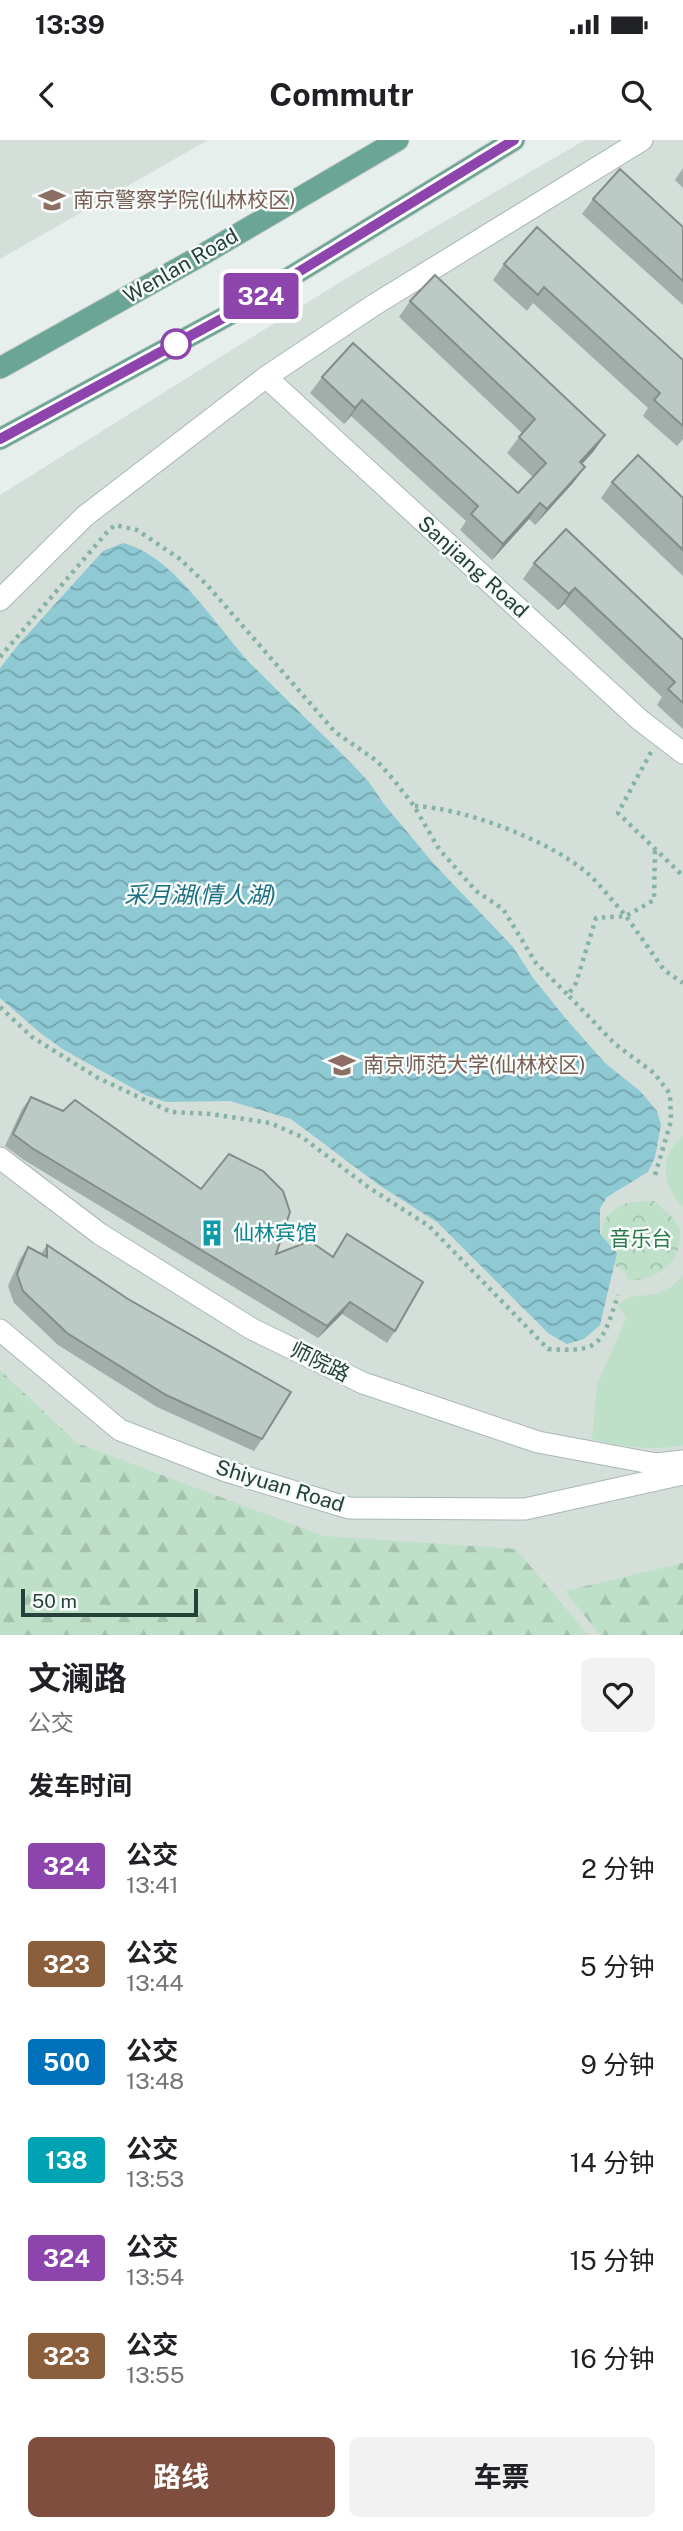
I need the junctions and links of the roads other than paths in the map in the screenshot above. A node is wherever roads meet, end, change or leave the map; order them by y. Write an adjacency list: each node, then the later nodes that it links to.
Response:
1 (398, 140): 4 (main road, Wenlan Road)
2 (514, 140): 6 (main road)
3 (642, 140): 5 (street)
4 (0, 368)
5 (266, 377): 7 (street); 8 (street, Sanjiang Road)
6 (0, 439)
7 (0, 600)
8 (683, 753)
9 (0, 1158): 11 (street, 师院路)
10 (0, 1330): 12 (street, Shiyuan Road)
11 (683, 1461)
12 (683, 1474)

